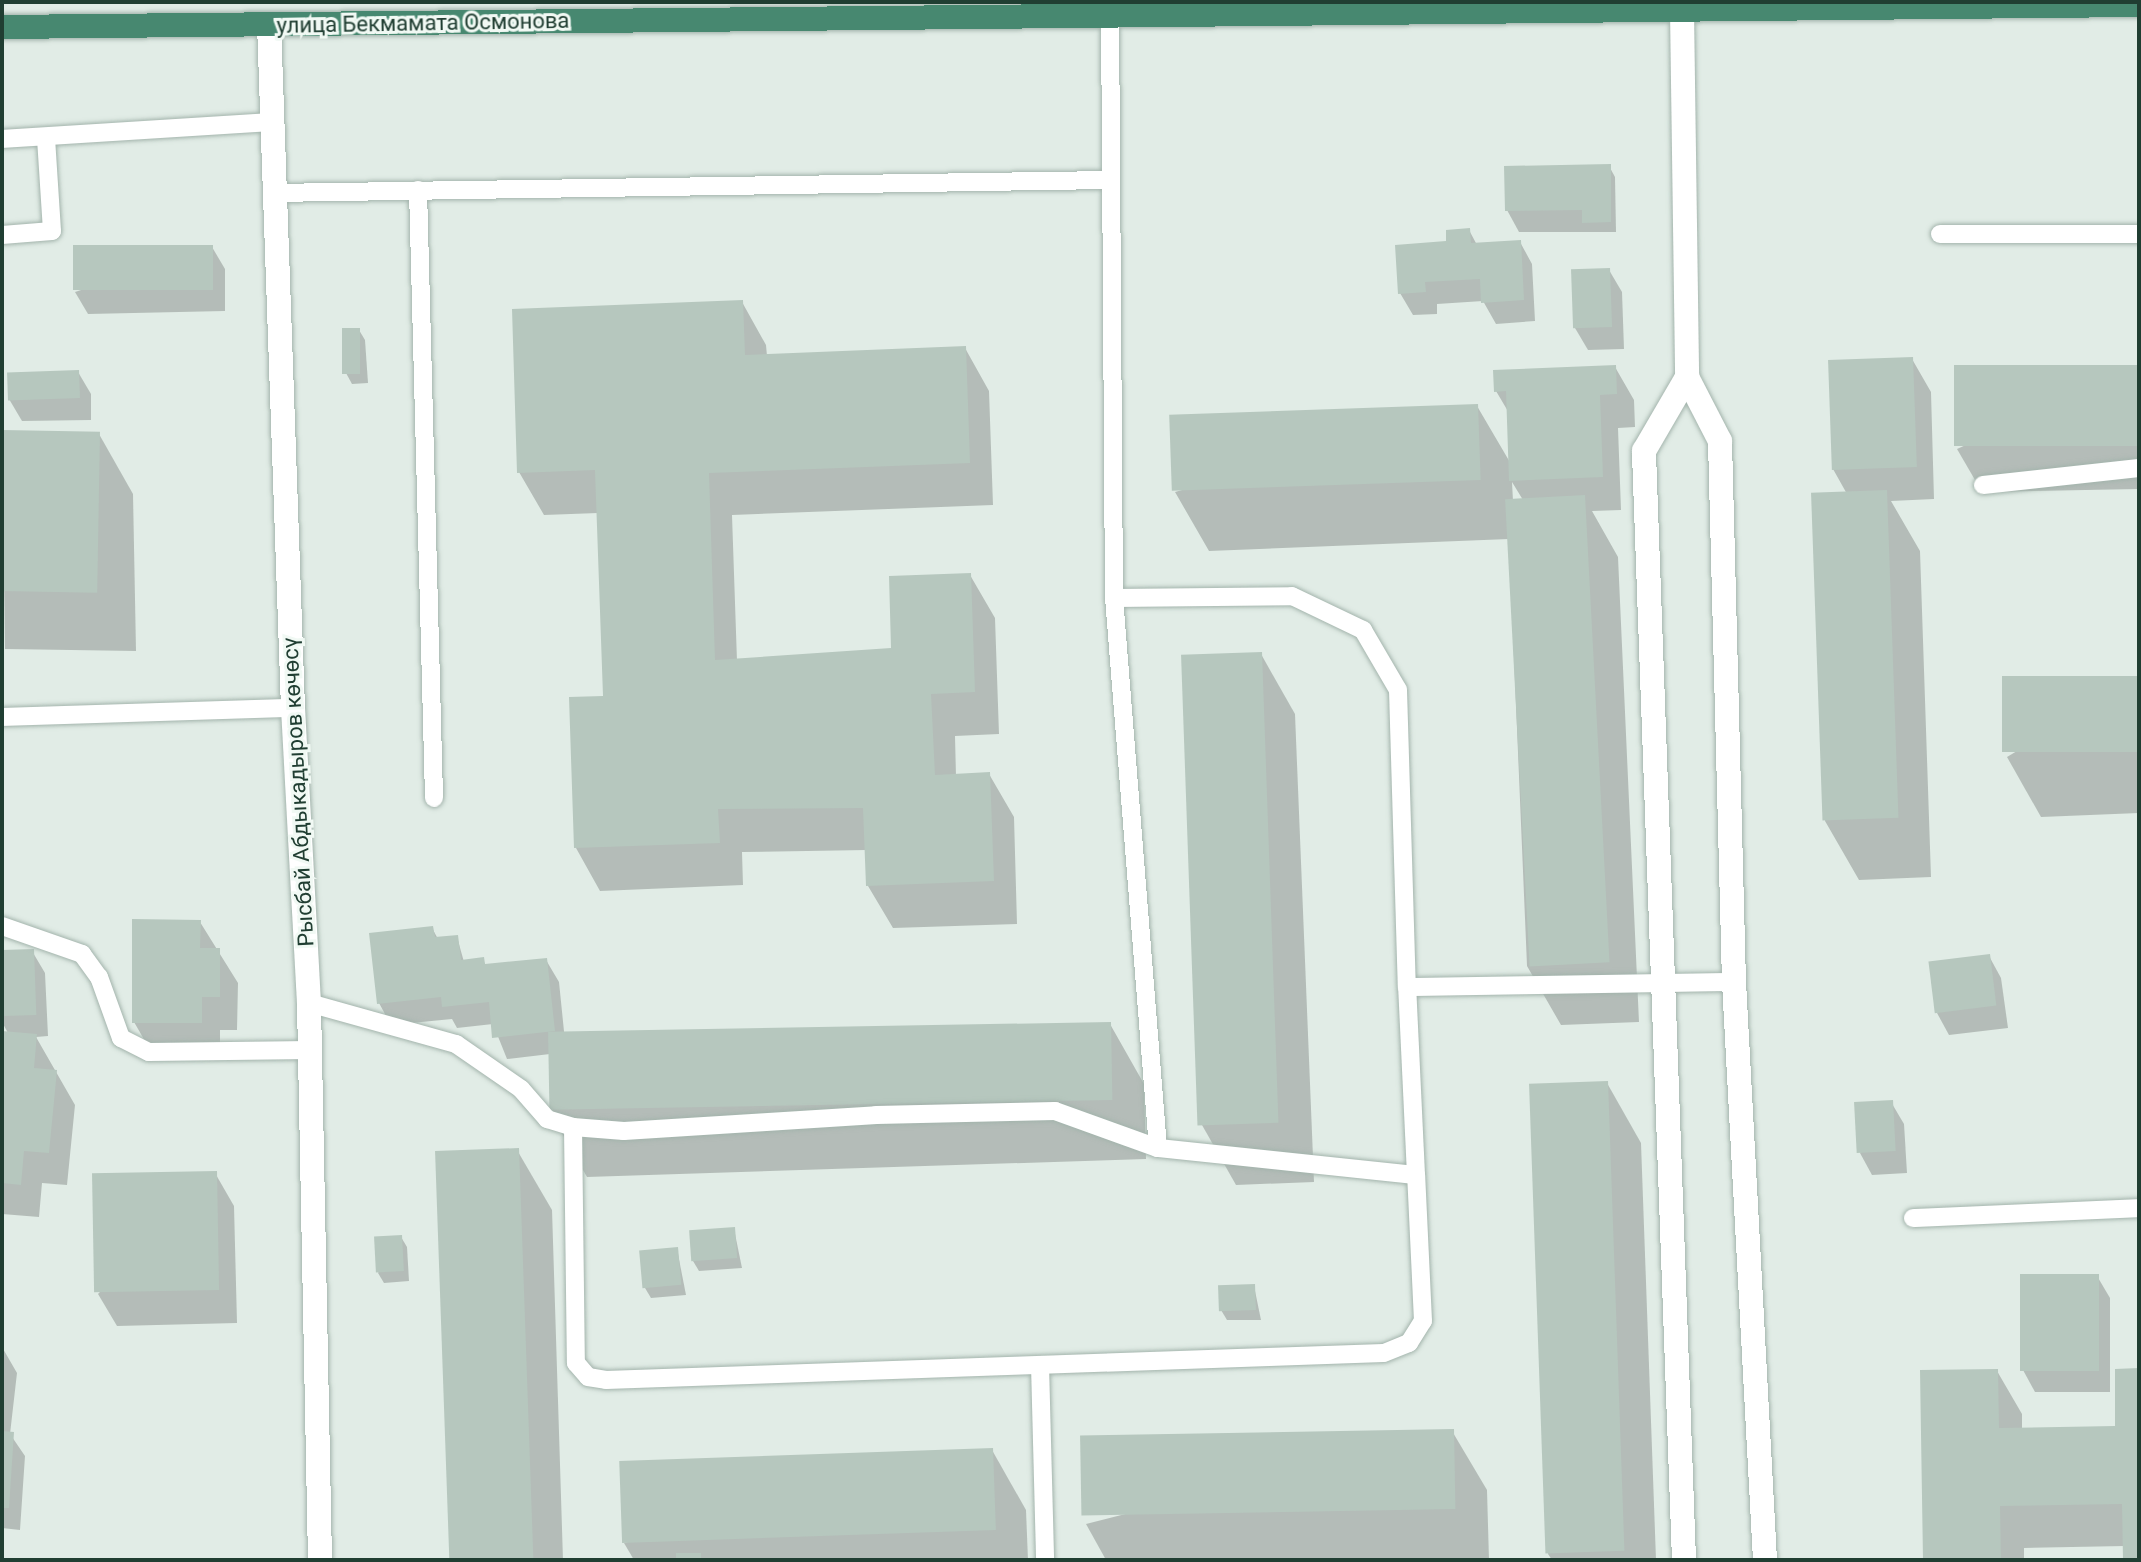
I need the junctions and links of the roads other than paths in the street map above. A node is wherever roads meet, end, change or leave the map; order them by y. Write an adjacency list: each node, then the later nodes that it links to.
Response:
1 (2139, 5): 3 (highway, улица Бекмамата Осмонова)
2 (1492, 7): 3 (highway, улица Бекмамата Осмонова); 5 (highway, улица Бекмамата Осмонова)
3 (1682, 10): 17 (street)
4 (605, 12): 5 (highway, улица Бекмамата Осмонова); 6 (highway, улица Бекмамата Осмонова)
5 (1110, 16): 11 (lane)
6 (269, 24): 7 (highway, улица Бекмамата Осмонова); 8 (street, Рысбай Абдыкадыров көчөсү)
7 (2, 27)
8 (270, 122): 9 (lane); 13 (street, Рысбай Абдыкадыров көчөсү)
9 (46, 137): 10 (lane); 16 (lane)
10 (2, 138)
11 (1111, 180): 12 (lane); 20 (lane)
12 (418, 190): 13 (lane); 23 (lane)
13 (272, 193): 21 (street, Рысбай Абдыкадыров көчөсү)
14 (1940, 234): 15 (lane)
15 (2139, 234)
16 (2, 235)
17 (1687, 377): 25 (street); 26 (street)
18 (2139, 468): 19 (lane)
19 (1983, 485)
20 (1114, 598): 27 (lane); 31 (lane)
21 (293, 708): 22 (lane); 28 (street, Рысбай Абдыкадыров көчөсү)
22 (2, 717)
23 (434, 798)
24 (2, 926): 29 (lane)
25 (1734, 982): 26 (lane); 39 (street)
26 (1662, 983): 27 (lane); 38 (street)
27 (1407, 987): 32 (lane)
28 (309, 1003): 29 (street, Рысбай Абдыкадыров көчөсү); 30 (lane)
29 (310, 1050): 36 (street, Рысбай Абдыкадыров көчөсү)
30 (573, 1127): 31 (lane); 35 (lane)
31 (1158, 1148): 32 (lane)
32 (1416, 1175): 35 (lane)
33 (2139, 1208): 34 (lane)
34 (1913, 1218)
35 (1040, 1365): 37 (lane)
36 (320, 1560)
37 (1045, 1560)
38 (1684, 1560)
39 (1759, 1560)

